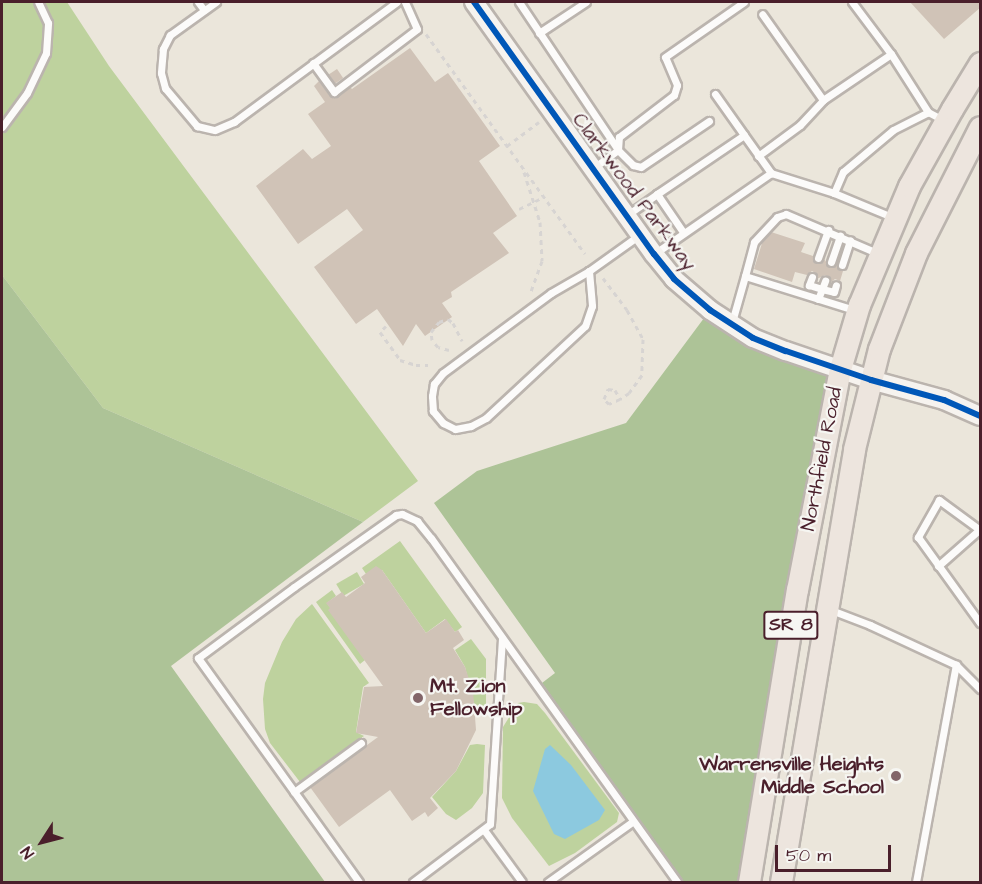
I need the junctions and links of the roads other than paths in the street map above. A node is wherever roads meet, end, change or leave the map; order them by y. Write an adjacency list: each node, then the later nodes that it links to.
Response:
1 (38, 2): 21 (lane)
2 (198, 2): 11 (lane)
3 (216, 2): 11 (lane)
4 (397, 2): 15 (lane)
5 (405, 2): 15 (lane)
6 (474, 2): 26 (street, Clarkwood Parkway)
7 (519, 2): 13 (lane)
8 (586, 2): 13 (lane)
9 (744, 2): 24 (lane)
10 (852, 2): 14 (lane)
11 (204, 10): 15 (lane)
12 (762, 14): 18 (lane)
13 (539, 33): 24 (lane)
14 (891, 54): 18 (lane); 19 (lane)
15 (313, 63)
16 (981, 63): 19 (main road, Northfield Road / SR 8)
17 (715, 94): 23 (lane)
18 (823, 100): 25 (lane)
19 (936, 116): 28 (lane); 31 (main road, Northfield Road / SR 8)
20 (709, 121): 24 (lane)
21 (2, 127)
22 (981, 127): 52 (main road, Northfield Road / SR 8)
23 (744, 135): 25 (lane); 29 (lane)
24 (618, 150): 26 (lane)
25 (758, 156): 27 (lane)
26 (594, 168): 30 (street, Clarkwood Parkway)
27 (771, 173): 28 (lane); 33 (lane)
28 (834, 193): 31 (lane)
29 (657, 194): 30 (lane); 33 (lane)
30 (627, 215): 34 (street, Clarkwood Parkway)
31 (895, 219): 38 (main road, Northfield Road / SR 8)
32 (828, 230): 35 (lane); 39 (lane); 43 (lane)
33 (683, 232): 37 (lane)
34 (640, 234): 37 (street, Clarkwood Parkway); 42 (lane)
35 (840, 236): 36 (lane); 40 (lane)
36 (850, 240): 38 (lane); 41 (lane)
37 (654, 254): 50 (street, Clarkwood Parkway)
38 (879, 254): 49 (main road, Northfield Road / SR 8)
39 (818, 258)
40 (831, 262)
41 (842, 265)
42 (589, 271): 42 (lane)
43 (745, 276): 48 (lane); 50 (lane)
44 (812, 277): 47 (lane)
45 (825, 281): 47 (lane)
46 (836, 285): 47 (lane)
47 (822, 289): 48 (lane)
48 (818, 299): 49 (lane)
49 (857, 311): 51 (main road, Northfield Road / SR 8)
50 (731, 325): 51 (street, Clarkwood Parkway)
51 (840, 369): 52 (street, Clarkwood Parkway); 70 (main road, Northfield Road / SR 8)
52 (871, 380): 53 (street, Clarkwood Parkway); 56 (main road, Northfield Road / SR 8)
53 (981, 416)
54 (980, 530): 55 (lane); 55 (lane)
55 (938, 566): 57 (lane)
56 (827, 608): 59 (lane); 71 (main road, Northfield Road / SR 8)
57 (981, 623)
58 (502, 638): 62 (lane); 63 (lane); 64 (lane)
59 (956, 665): 60 (lane); 72 (lane)
60 (981, 689)
61 (361, 743): 62 (lane)
62 (294, 792): 65 (lane)
63 (632, 822): 68 (lane); 69 (lane)
64 (484, 830): 66 (lane); 67 (lane)
65 (359, 882)
66 (413, 882)
67 (522, 882)
68 (548, 882)
69 (677, 882)
70 (749, 882)
71 (781, 882)
72 (916, 882)

